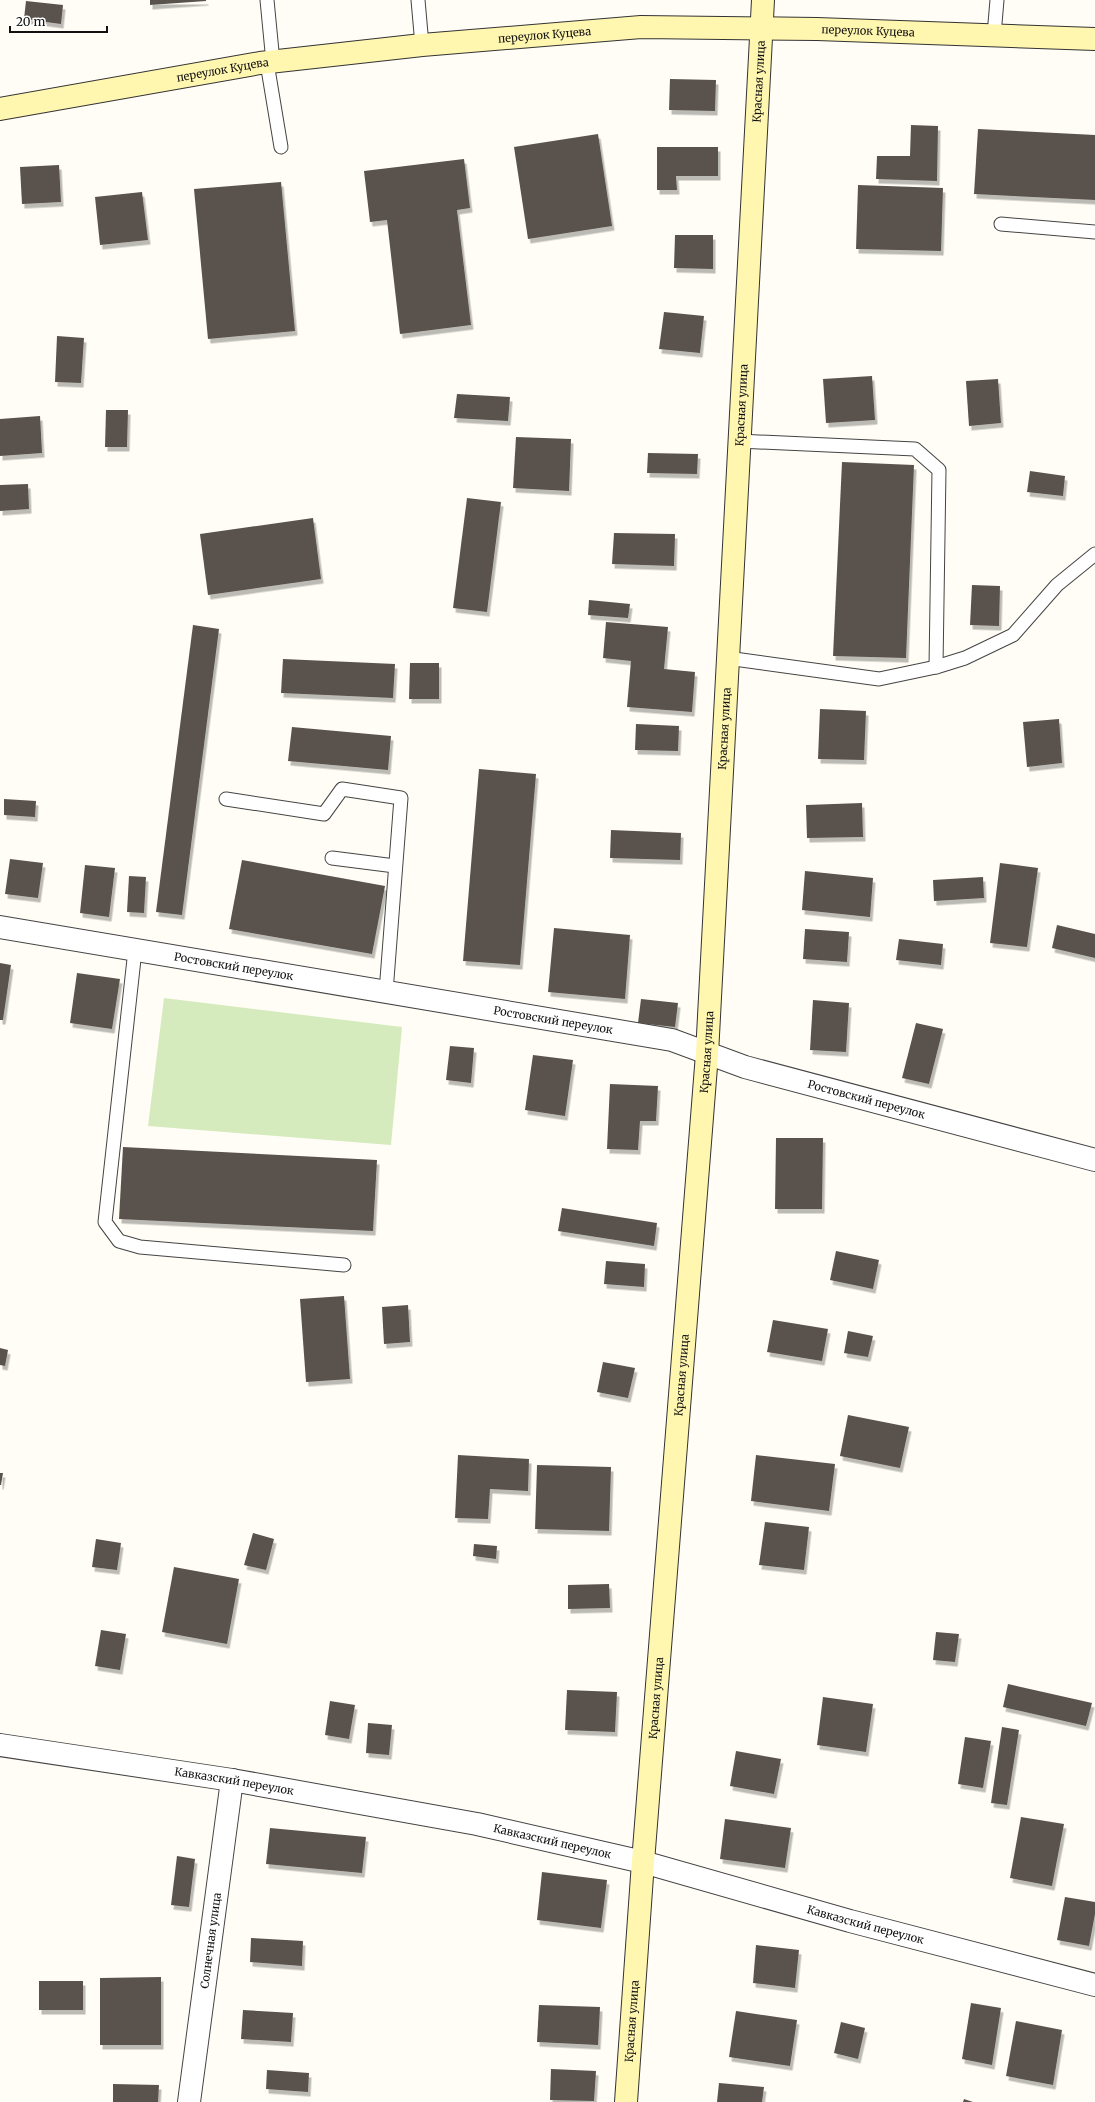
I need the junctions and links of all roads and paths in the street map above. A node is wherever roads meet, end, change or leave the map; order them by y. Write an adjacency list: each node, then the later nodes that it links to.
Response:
1 (267, 0): 9 (lane)
2 (418, 0): 8 (lane)
3 (764, 0): 5 (street, Красная улица)
4 (997, 0): 6 (lane)
5 (761, 28): 6 (street, переулок Куцева); 8 (street, переулок Куцева); 14 (street, Красная улица)
6 (994, 35): 7 (street, переулок Куцева)
7 (1095, 39)
8 (422, 45): 9 (street, переулок Куцева)
9 (270, 62): 10 (street, переулок Куцева); 11 (lane)
10 (0, 109)
11 (281, 147)
12 (1001, 224): 13 (lane)
13 (1095, 232)
14 (739, 442): 16 (street, Красная улица); 17 (lane)
15 (1095, 554): 17 (lane)
16 (727, 658): 17 (lane); 24 (street, Красная улица)
17 (936, 667)
18 (226, 799): 20 (lane)
19 (332, 858): 20 (lane)
20 (395, 866): 23 (lane)
21 (0, 927): 22 (street, Ростовский переулок)
22 (135, 950): 23 (street, Ростовский переулок); 26 (lane)
23 (386, 992): 24 (street, Ростовский переулок)
24 (707, 1054): 25 (street, Ростовский переулок); 29 (street, Красная улица)
25 (1095, 1160)
26 (344, 1265)
27 (0, 1745): 28 (street, Кавказский переулок)
28 (232, 1780): 29 (street, Кавказский переулок); 31 (street, Солнечная улица)
29 (643, 1862): 30 (street, Кавказский переулок); 32 (street, Красная улица)
30 (1095, 1985)
31 (189, 2102)
32 (626, 2102)

